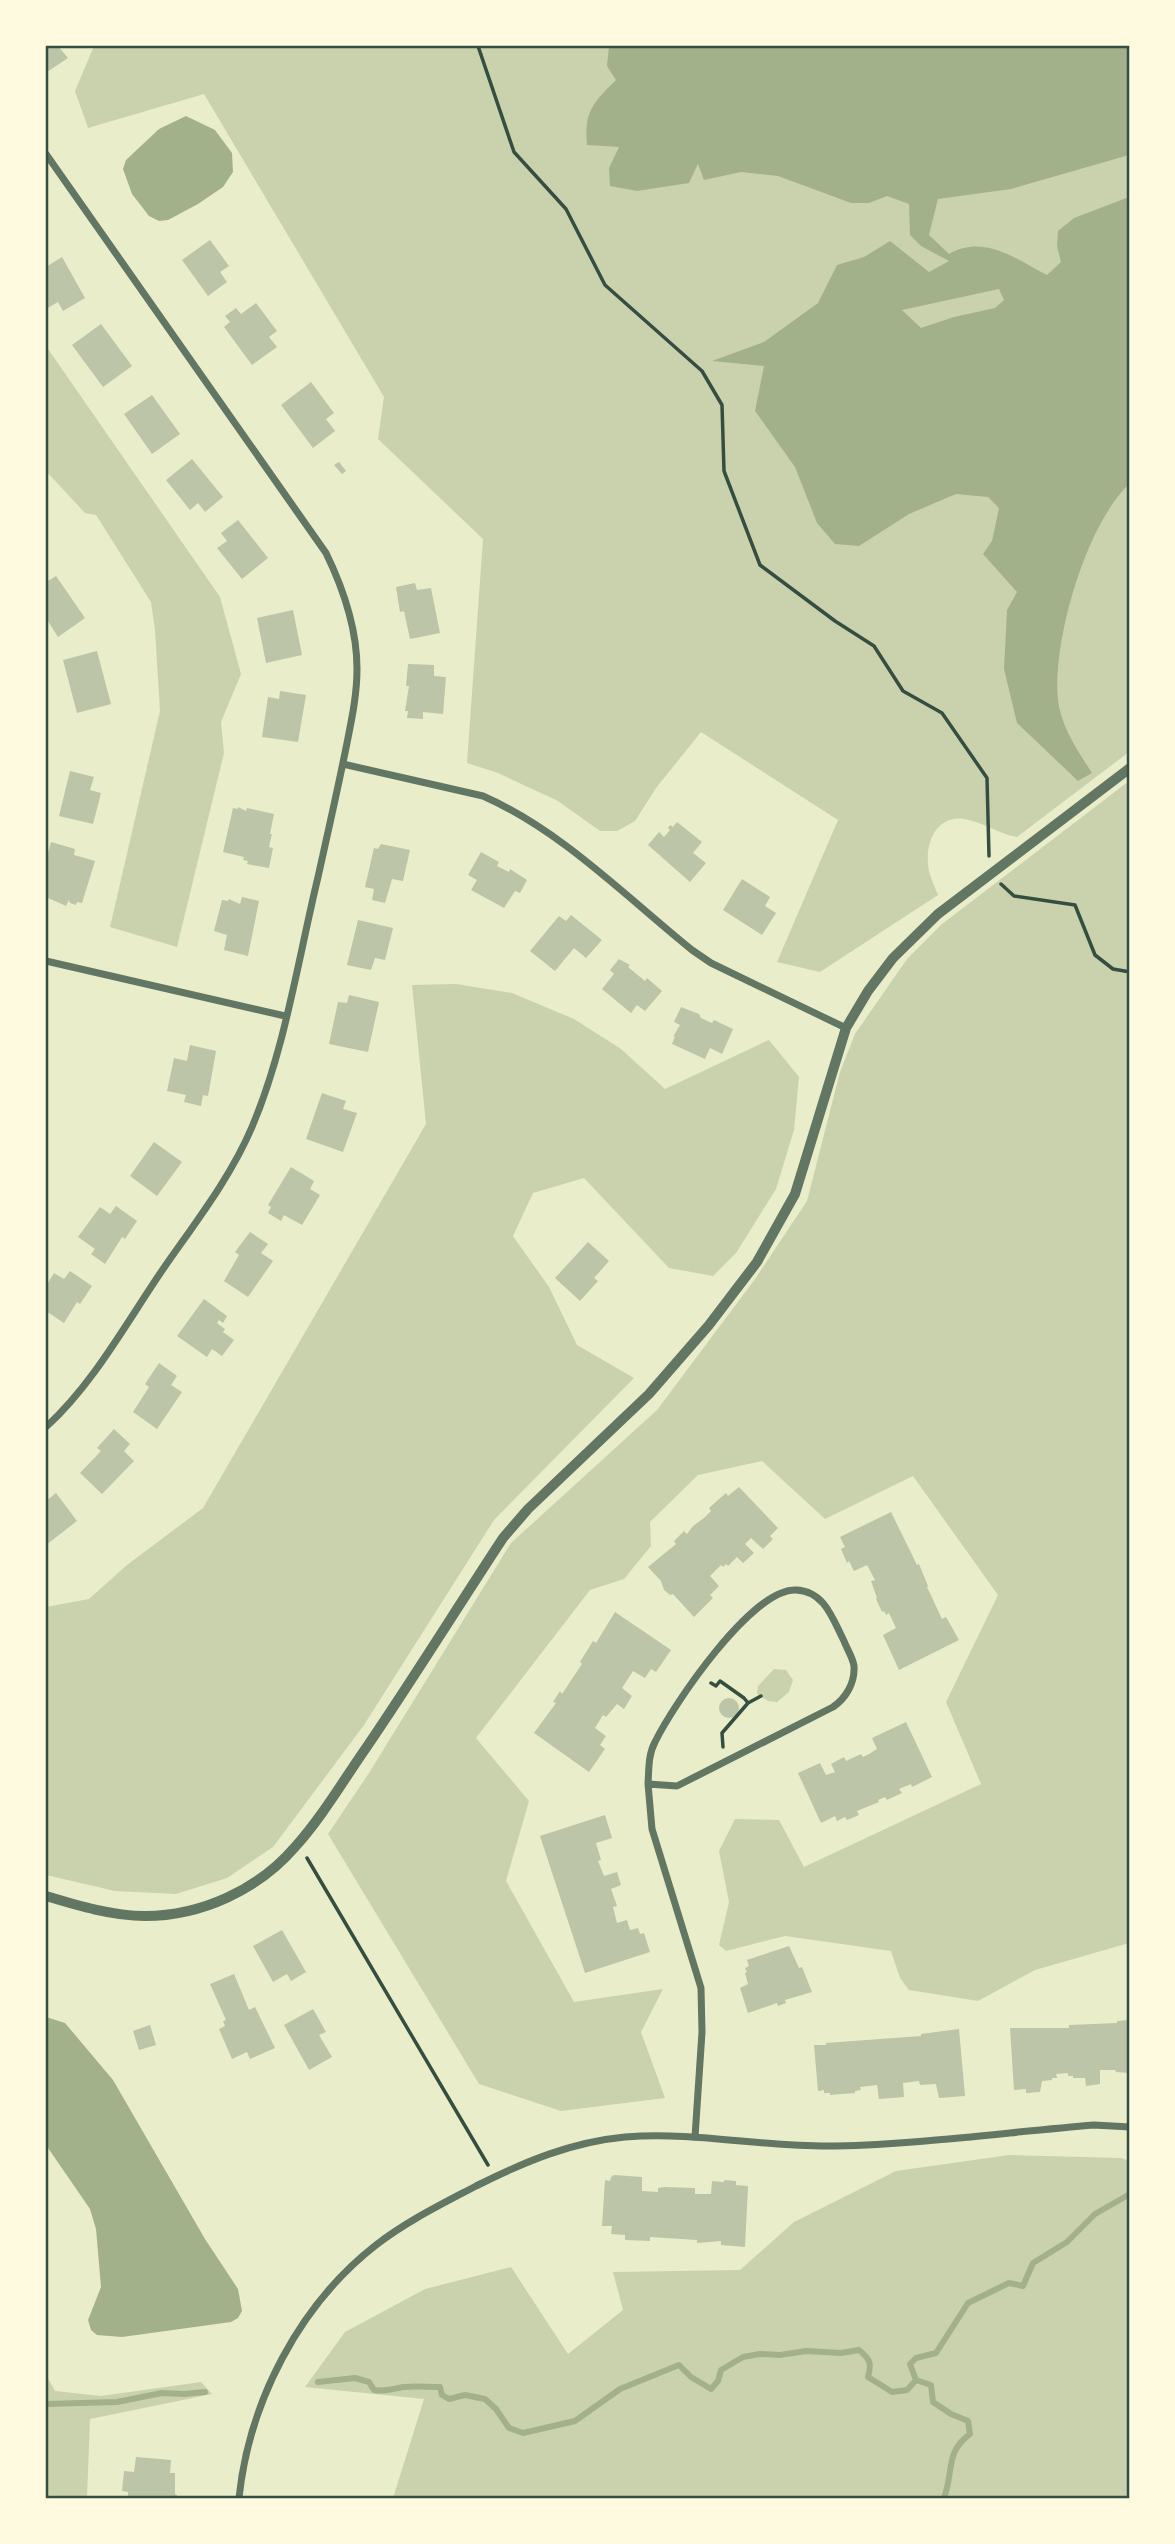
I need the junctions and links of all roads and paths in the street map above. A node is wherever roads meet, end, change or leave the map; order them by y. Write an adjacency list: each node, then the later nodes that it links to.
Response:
1 (478, 46): 5 (path)
2 (46, 154): 3 (street)
3 (343, 764): 8 (street); 9 (street)
4 (1129, 768): 5 (street)
5 (990, 874): 7 (path); 9 (street)
6 (46, 961): 8 (street)
7 (1129, 972)
8 (285, 1016): 10 (street)
9 (846, 1028): 16 (street)
10 (46, 1427)
11 (709, 1682): 13 (path)
12 (761, 1696): 13 (path)
13 (748, 1703): 14 (path)
14 (723, 1748)
15 (648, 1784): 15 (street); 19 (street)
16 (296, 1847): 17 (street); 20 (path)
17 (46, 1896)
18 (1129, 2127): 19 (street)
19 (695, 2137): 20 (street)
20 (495, 2177): 21 (street)
21 (239, 2498)

